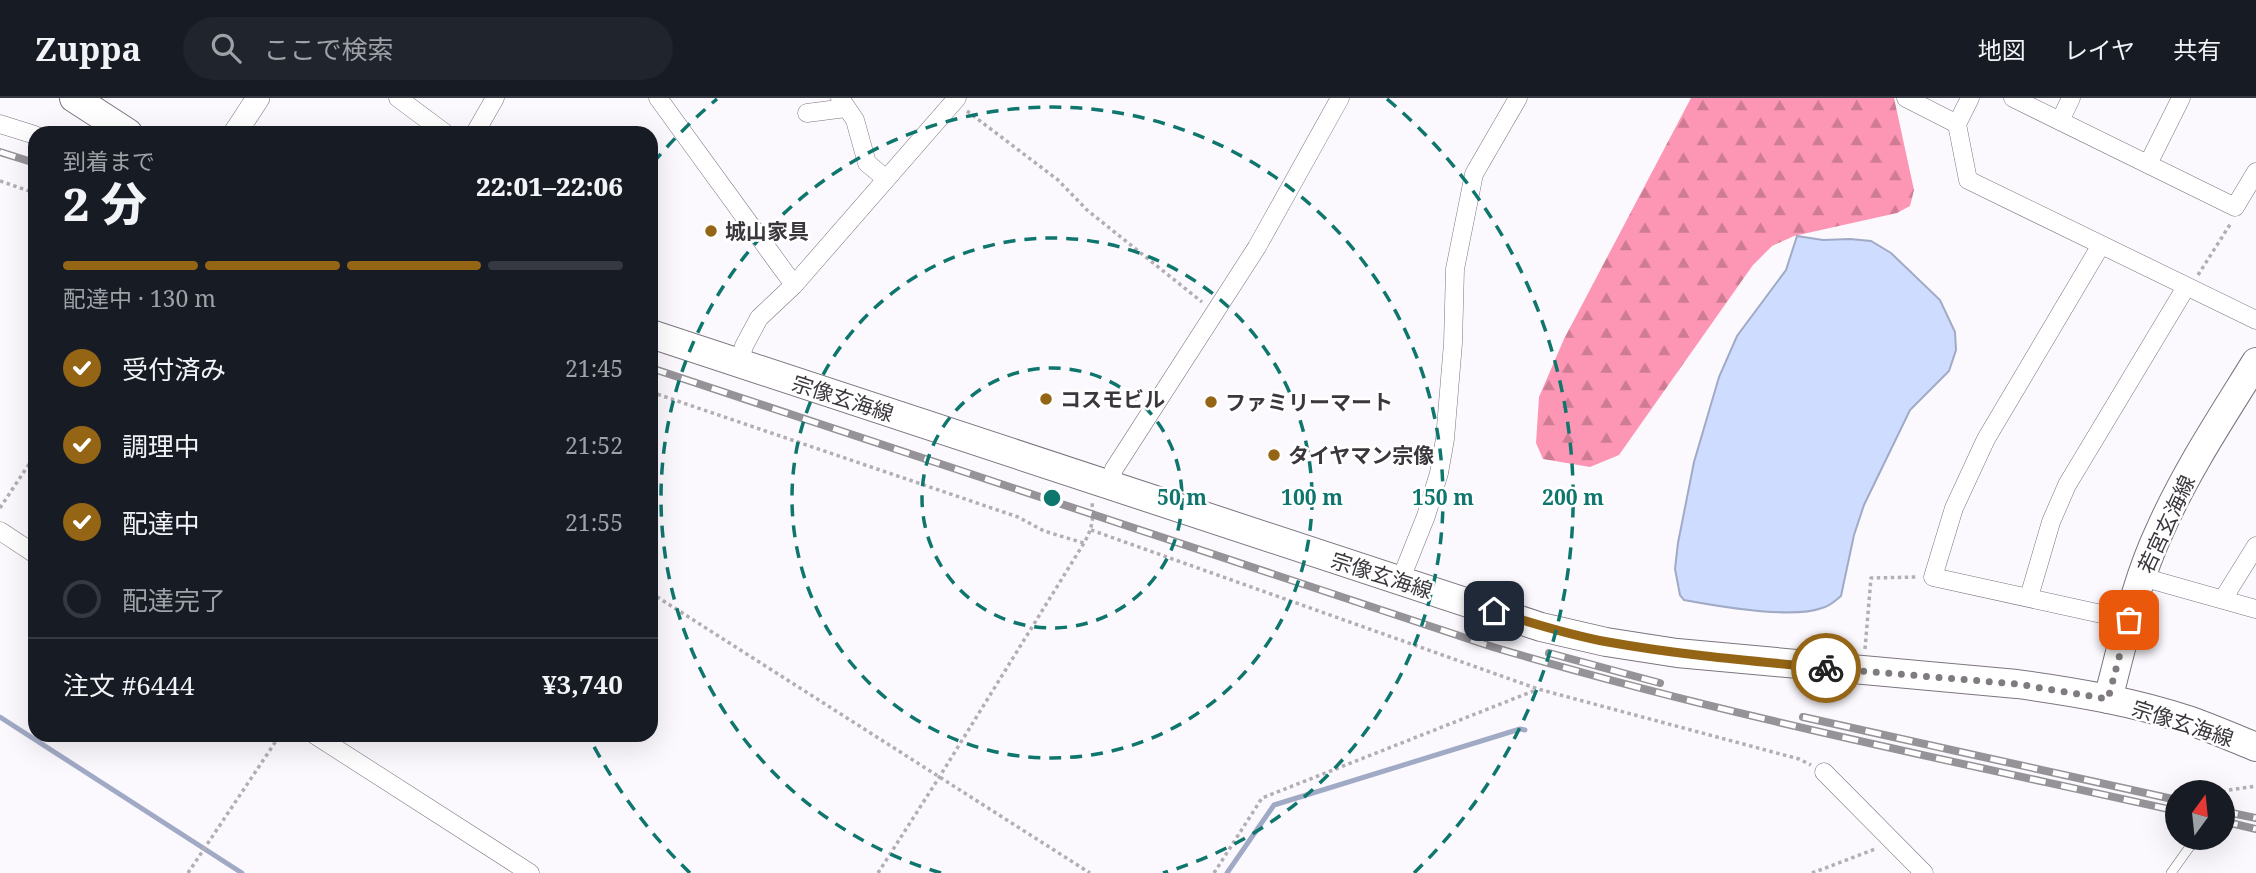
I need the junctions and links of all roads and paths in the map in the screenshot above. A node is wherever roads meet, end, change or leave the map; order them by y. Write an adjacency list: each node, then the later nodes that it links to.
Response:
1 (74, 98): 19 (main road)
2 (258, 98): 20 (street)
3 (398, 98): 21 (street)
4 (495, 98): 22 (street)
5 (658, 98): 31 (street)
6 (1340, 98): 33 (street)
7 (1517, 98): 49 (street)
8 (1906, 98): 18 (street)
9 (1970, 98): 18 (street)
10 (2013, 98): 16 (street)
11 (2071, 98): 16 (street)
12 (2181, 98): 24 (street)
13 (956, 100): 26 (street); 33 (path)
14 (843, 103): 15 (street); 26 (street)
15 (807, 113)
16 (2060, 121): 24 (street)
17 (0, 124): 23 (street)
18 (1957, 124): 30 (street)
19 (117, 126)
20 (240, 126)
21 (436, 126)
22 (479, 126)
23 (28, 133)
24 (2148, 164): 29 (street)
25 (2256, 172): 29 (street)
26 (886, 179): 31 (street)
27 (0, 181): 28 (path)
28 (28, 191)
29 (2235, 207): 32 (path)
30 (2101, 245): 32 (street); 47 (street)
31 (794, 285): 37 (street)
32 (2186, 287): 34 (street); 51 (street)
33 (1215, 312): 40 (street)
34 (2256, 320)
35 (658, 336): 37 (main road, 宗像玄海線)
36 (2256, 362): 48 (main road, 若宮玄海線)
37 (739, 363): 40 (main road, 宗像玄海線)
38 (658, 394): 44 (path)
39 (28, 466): 41 (path)
40 (1101, 483): 42 (path); 49 (main road, 宗像玄海線)
41 (0, 508)
42 (1091, 530): 44 (path); 56 (path)
43 (0, 531): 46 (street)
44 (1084, 543): 62 (path)
45 (2256, 546): 52 (street)
46 (28, 549)
47 (1933, 577): 51 (street); 55 (path)
48 (2142, 577): 52 (street); 54 (main road, 若宮玄海線)
49 (1399, 581): 55 (main road, 宗像玄海線)
50 (658, 597): 62 (path)
51 (2029, 597): 54 (street)
52 (2223, 599): 53 (street)
53 (2256, 609)
54 (2129, 620): 57 (main road, 若宮玄海線)
55 (1863, 671): 57 (main road, 宗像玄海線)
56 (1538, 689): 61 (path); 71 (path)
57 (2108, 699): 60 (main road, 宗像玄海線)
58 (275, 742): 67 (path)
59 (326, 742): 68 (street)
60 (2256, 747)
61 (1824, 772): 65 (street)
62 (940, 776): 69 (path); 70 (path)
63 (2256, 786): 64 (path)
64 (2235, 789)
65 (1894, 842): 72 (path); 73 (street)
66 (2187, 850): 74 (lane)
67 (188, 873)
68 (530, 873)
69 (878, 873)
70 (1090, 873)
71 (1214, 873)
72 (1812, 873)
73 (1924, 873)
74 (2171, 873)

